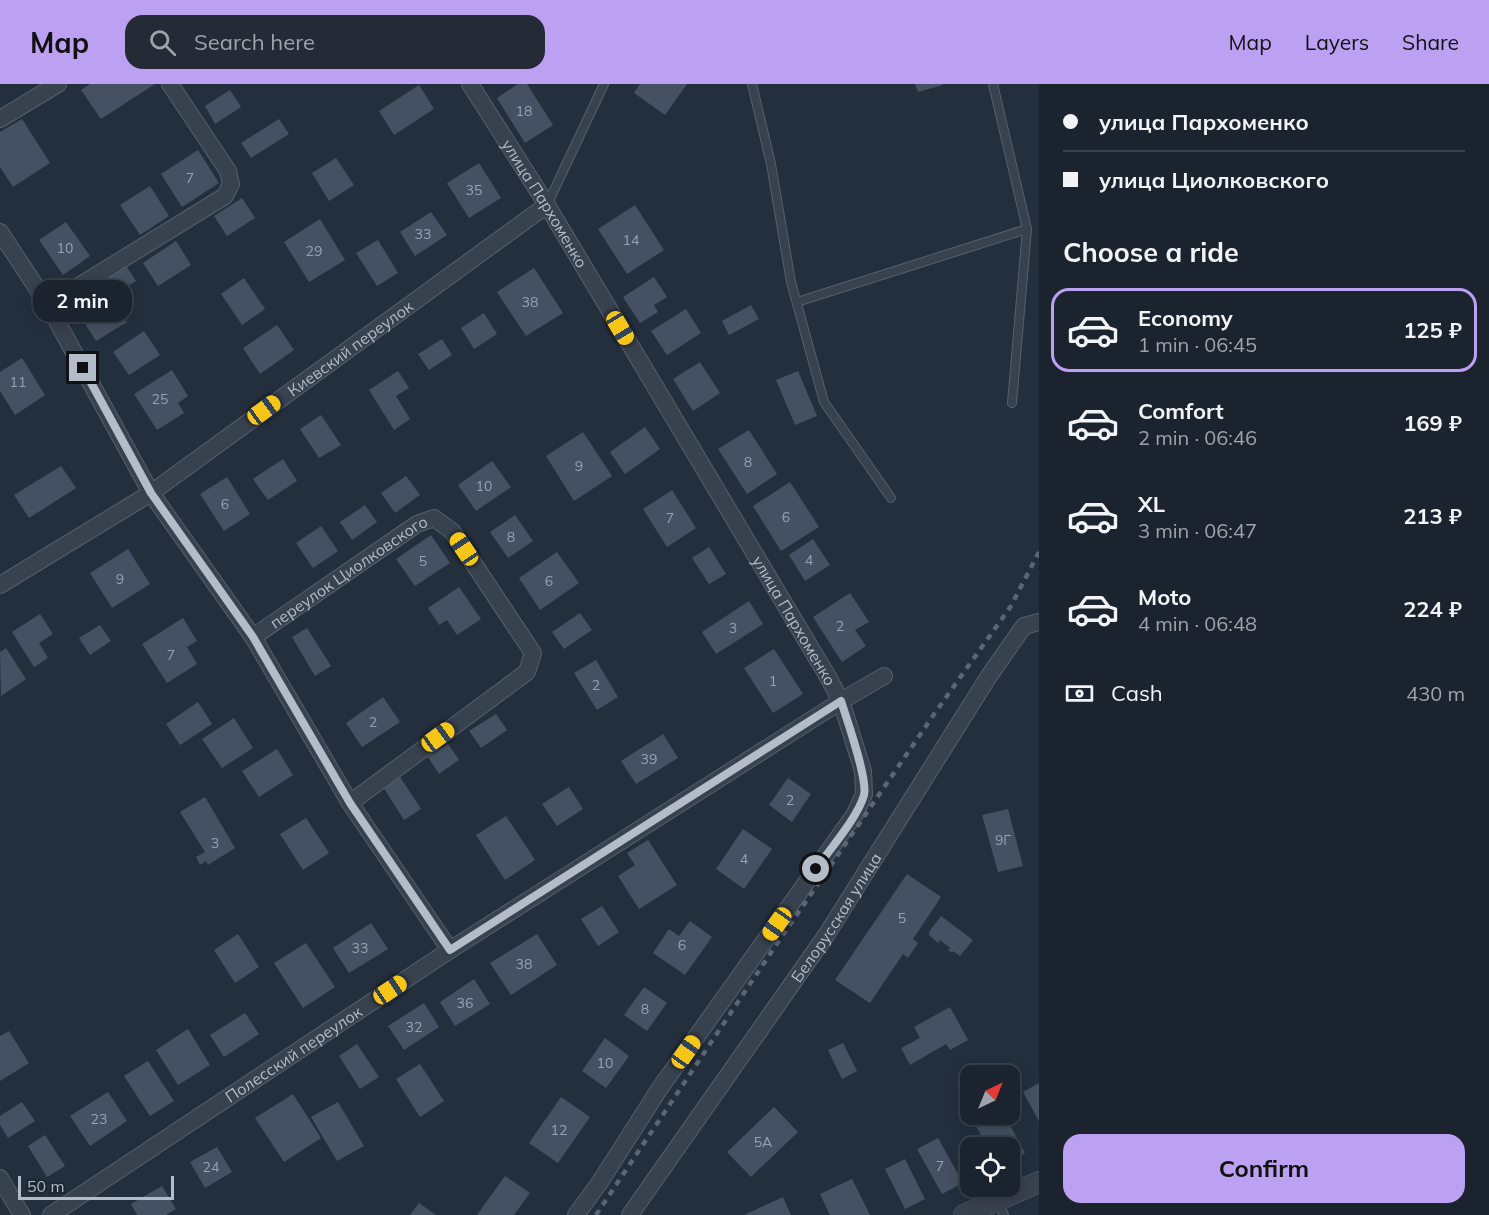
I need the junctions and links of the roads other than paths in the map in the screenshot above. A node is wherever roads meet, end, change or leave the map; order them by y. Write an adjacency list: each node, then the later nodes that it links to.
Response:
1 (58, 84): 7 (street)
2 (170, 84): 12 (street)
3 (470, 84): 8 (street, улица Пархоменко)
4 (604, 84): 8 (lane)
5 (752, 84): 11 (lane)
6 (993, 84): 9 (lane)
7 (0, 119)
8 (547, 205): 14 (street, Киевский переулок); 20 (street, улица Пархоменко)
9 (1027, 229): 11 (lane); 13 (lane)
10 (0, 232): 12 (street)
11 (797, 302): 15 (lane)
12 (48, 305): 14 (street)
13 (1012, 403)
14 (151, 493): 16 (street, Киевский переулок); 18 (street)
15 (891, 498)
16 (0, 585)
17 (1039, 622): 29 (street, Белорусская улица)
18 (253, 637): 21 (street); 21 (street, переулок Циолковского)
19 (884, 676): 20 (street)
20 (841, 701): 22 (street, Полесский переулок); 28 (street, улица Пархоменко)
21 (350, 803): 22 (street)
22 (450, 950): 27 (street, Полесский переулок)
23 (0, 1178): 26 (street)
24 (1039, 1182): 25 (street)
25 (1001, 1208): 30 (street)
26 (22, 1215)
27 (51, 1215)
28 (576, 1215)
29 (630, 1215)
30 (964, 1215)

